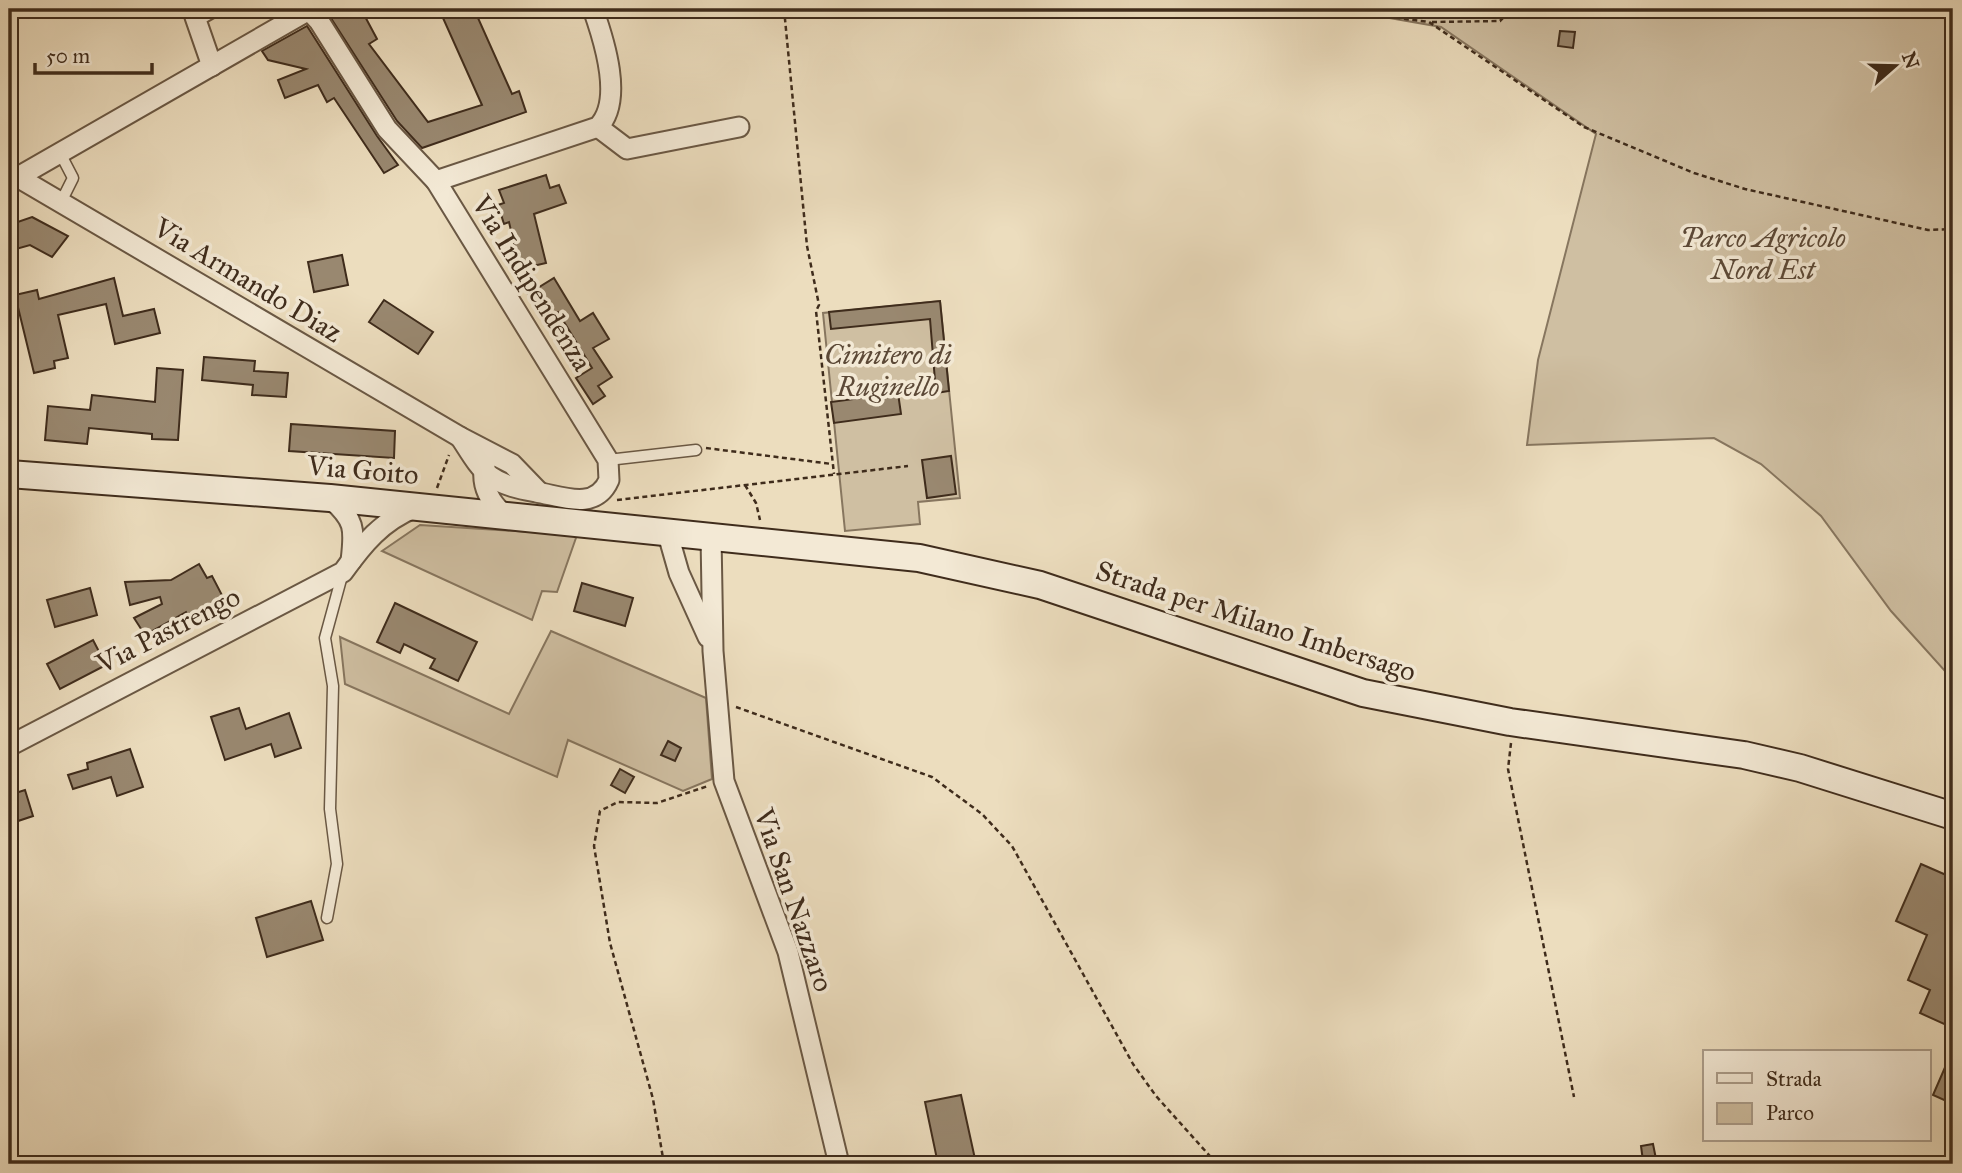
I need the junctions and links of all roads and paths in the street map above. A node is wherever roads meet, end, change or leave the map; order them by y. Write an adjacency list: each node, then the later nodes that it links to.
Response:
1 (209, 9): 8 (street)
2 (309, 9): 8 (street); 13 (street, Via Indipendenza)
3 (593, 9): 9 (street)
4 (783, 9): 18 (path)
5 (1328, 9): 7 (path)
6 (1513, 9): 7 (path)
7 (1429, 22): 15 (path)
8 (212, 65): 11 (street)
9 (598, 127): 10 (street); 13 (street)
10 (739, 127)
11 (60, 153): 12 (street); 14 (lane)
12 (13, 174): 14 (street, Via Armando Diaz)
13 (436, 181): 17 (street, Via Indipendenza)
14 (61, 202): 20 (street, Via Armando Diaz)
15 (1953, 229)
16 (696, 450): 17 (lane); 18 (path)
17 (608, 460): 25 (street)
18 (833, 464): 22 (path)
19 (908, 466): 22 (path)
20 (487, 469): 24 (street); 28 (street); 29 (street, Via Armando Diaz)
21 (9, 474): 26 (street, Via Goito)
22 (834, 474): 23 (path)
23 (745, 485): 25 (path); 32 (path)
24 (539, 492): 25 (street); 29 (street)
25 (602, 492)
26 (330, 498): 27 (street, Via Goito); 33 (street)
27 (418, 507): 28 (street, Via Goito); 33 (street, Via Pastrengo)
28 (453, 510): 29 (street, Via Goito)
29 (519, 518): 30 (street, Via Goito)
30 (667, 531): 31 (street, Via Goito); 34 (street, Via San Nazzaro)
31 (711, 536): 32 (street, Strada per Milano Imbersago); 35 (street, Via San Nazzaro)
32 (761, 540): 38 (street, Strada per Milano Imbersago)
33 (347, 567): 39 (street, Via Pastrengo); 42 (lane)
34 (679, 573): 35 (street); 36 (street, Via San Nazzaro)
35 (712, 574): 36 (street, Via San Nazzaro)
36 (713, 651): 37 (street, Via San Nazzaro)
37 (717, 699): 40 (street, Via San Nazzaro); 46 (path)
38 (1510, 722): 41 (street, Strada per Milano Imbersago); 43 (path)
39 (9, 746)
40 (724, 780): 44 (path); 45 (street, Via San Nazzaro)
41 (1953, 816)
42 (327, 918)
43 (1574, 1097)
44 (664, 1164)
45 (839, 1164)
46 (1217, 1164)

